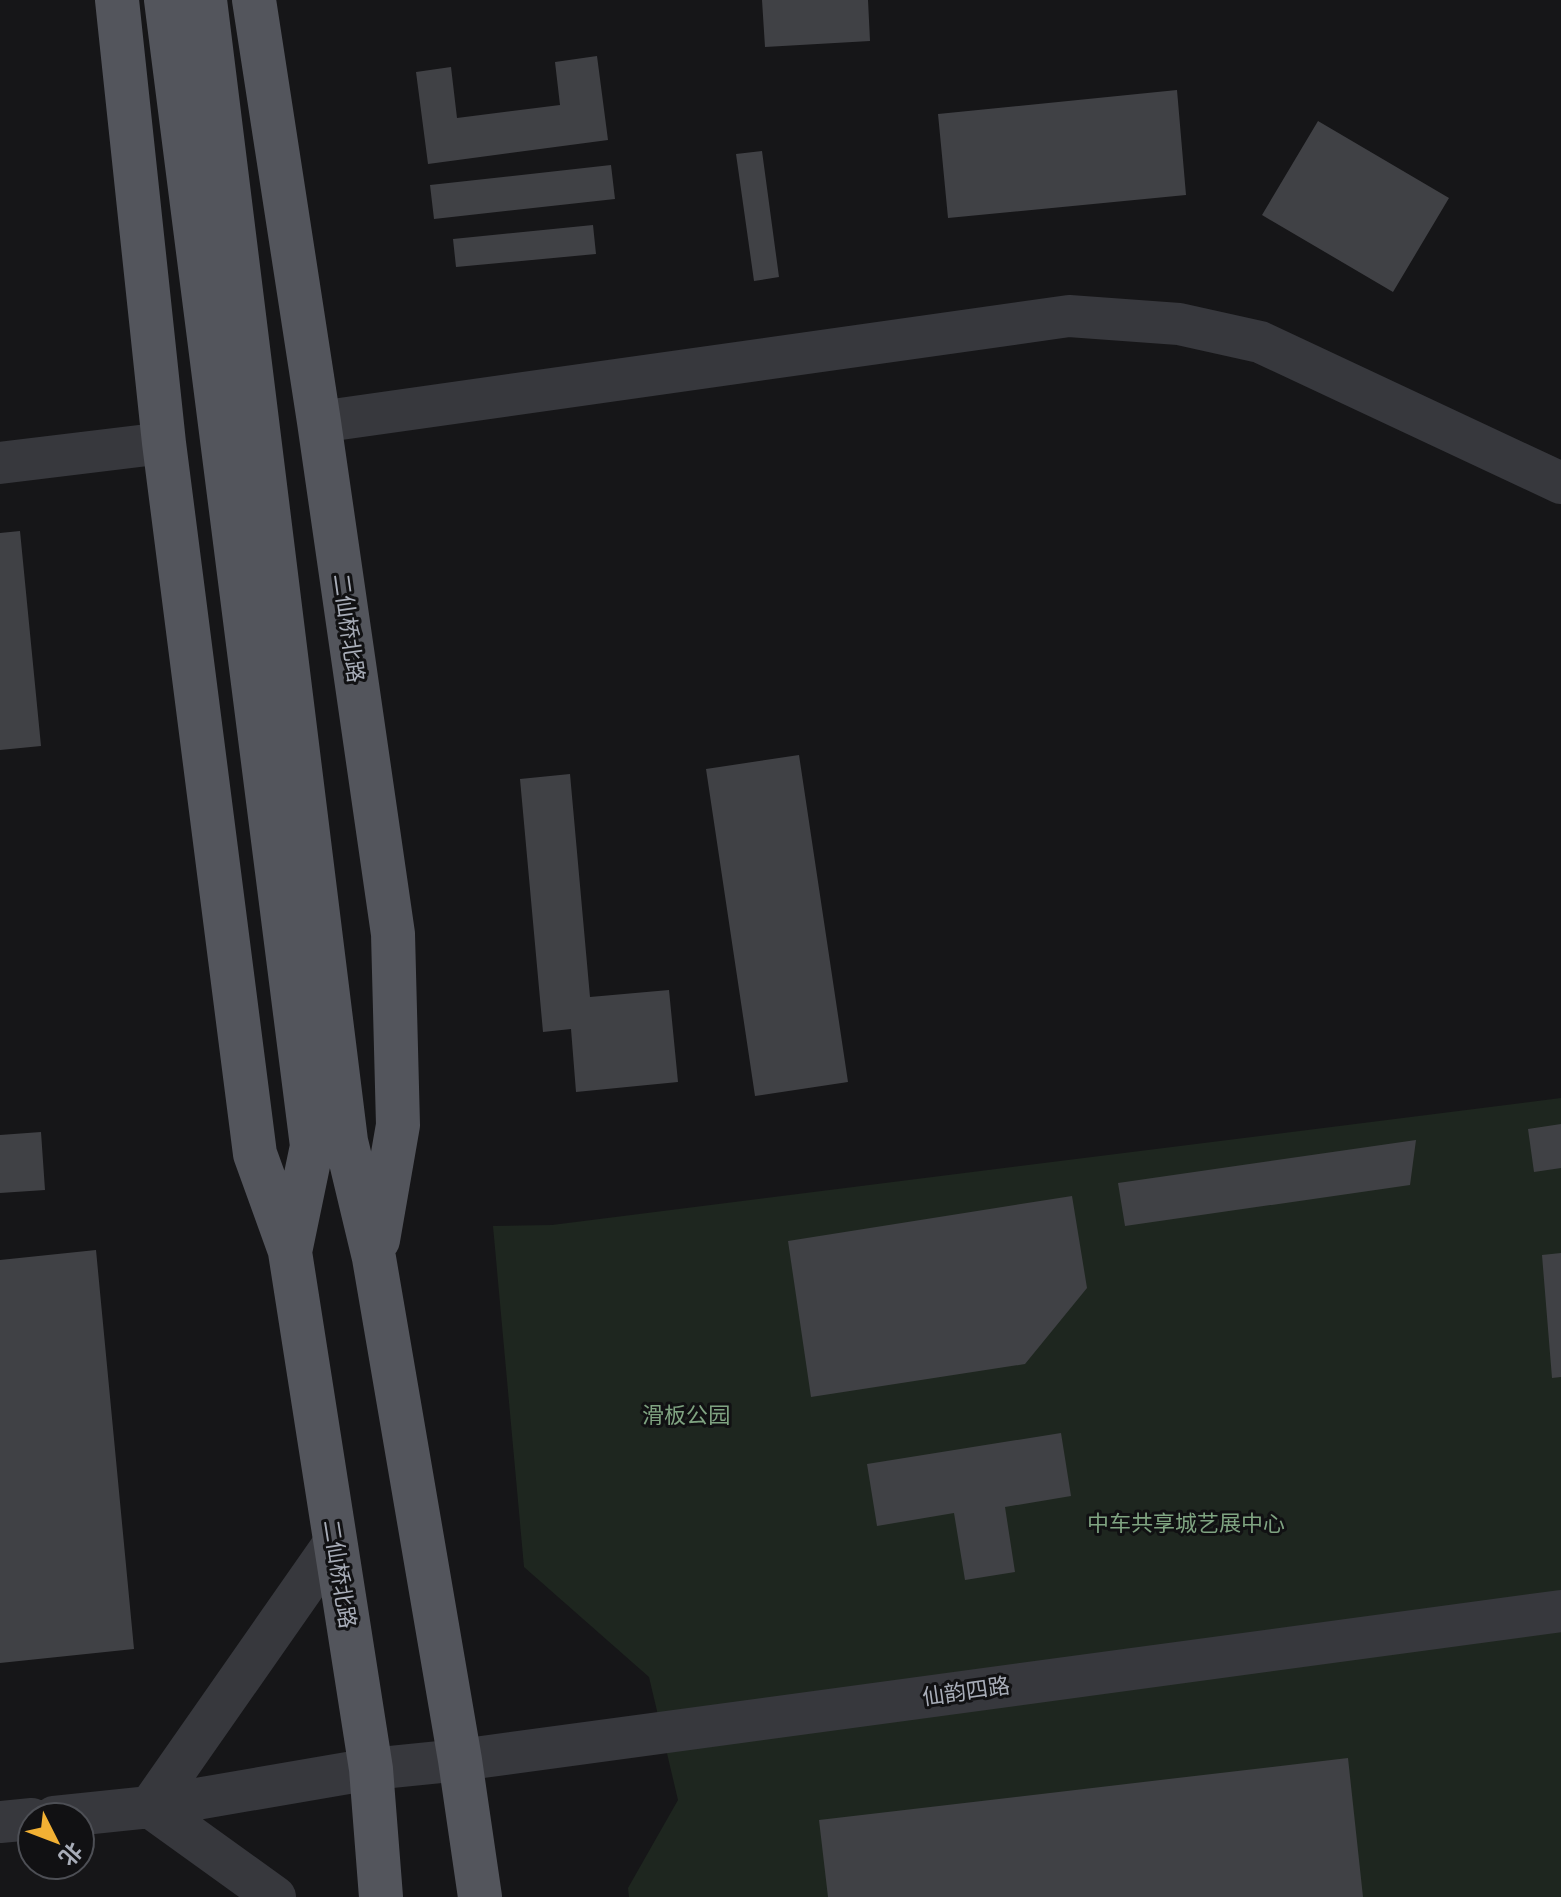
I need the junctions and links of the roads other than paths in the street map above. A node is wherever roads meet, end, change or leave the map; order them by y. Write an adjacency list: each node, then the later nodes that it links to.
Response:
1 (117, 0): 6 (main road, 二仙桥北路)
2 (166, 0): 9 (main road, 二仙桥北路)
3 (205, 0): 10 (main road)
4 (254, 0): 5 (main road, 二仙桥北路)
5 (319, 422): 8 (street); 10 (main road, 二仙桥北路)
6 (164, 443): 7 (street); 9 (main road, 二仙桥北路)
7 (0, 463)
8 (1561, 483)
9 (290, 1252): 11 (main road, 二仙桥北路)
10 (374, 1258): 13 (main road)
11 (335, 1542): 14 (main road, 二仙桥北路); 15 (street)
12 (1561, 1611): 13 (street, 仙韵四路)
13 (460, 1760): 14 (street, 仙韵四路); 19 (main road)
14 (371, 1769): 15 (street, 仙韵四路); 18 (main road, 二仙桥北路)
15 (150, 1807): 16 (street, 仙韵四路); 17 (street)
16 (96, 1813)
17 (275, 1897)
18 (381, 1897)
19 (480, 1897)

